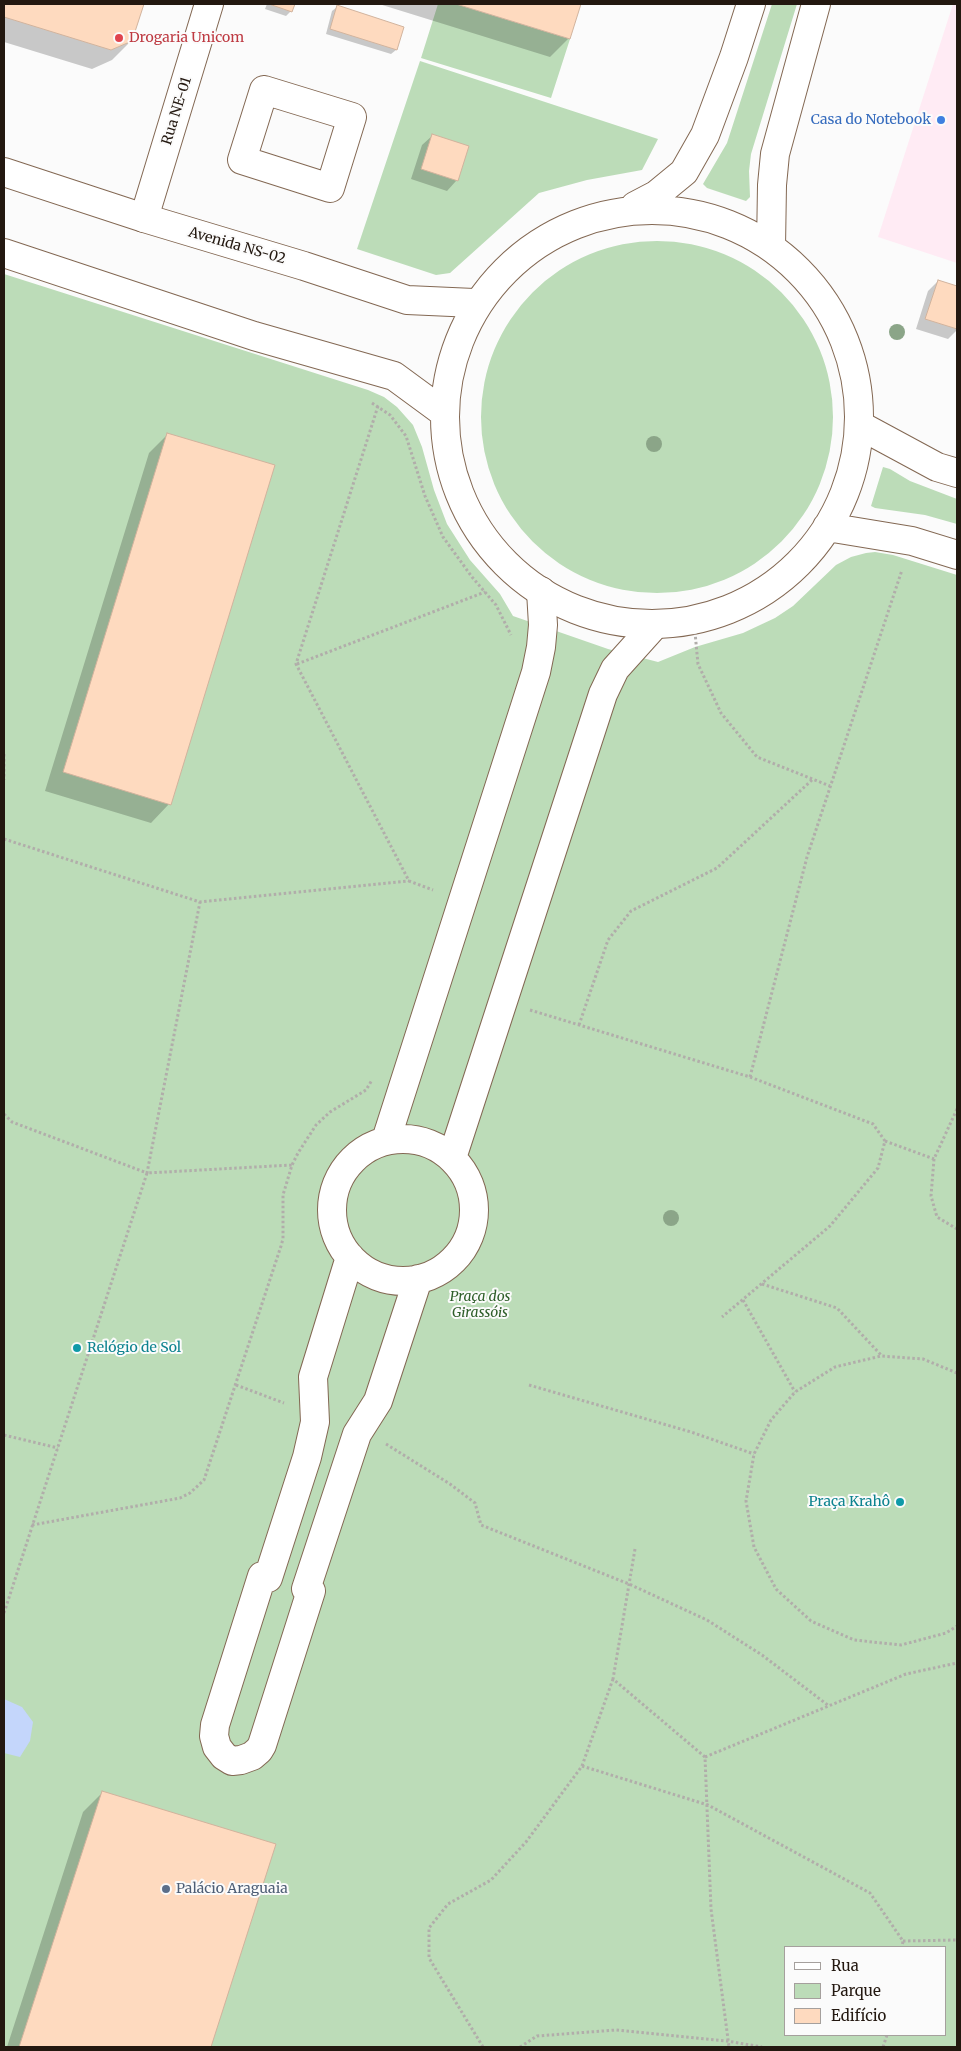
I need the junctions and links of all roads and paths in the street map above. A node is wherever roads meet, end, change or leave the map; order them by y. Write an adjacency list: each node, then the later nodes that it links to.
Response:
1 (209, 4): 6 (main road, Rua NE-01)
2 (752, 4): 5 (main road)
3 (816, 4): 7 (main road)
4 (4, 172): 6 (main road, Avenida NS-02)
5 (636, 206): 7 (main road); 9 (main road)
6 (144, 218): 9 (main road, Avenida NS-02)
7 (771, 247): 11 (main road)
8 (4, 253): 10 (main road)
9 (474, 303): 10 (main road)
10 (443, 412): 16 (main road)
11 (861, 426): 12 (main road); 13 (main road)
12 (957, 474)
13 (827, 527): 14 (main road); 18 (main road)
14 (912, 541): 15 (main road); 25 (path)
15 (957, 555)
16 (541, 591): 19 (main road); 38 (main road)
17 (485, 592): 20 (path); 21 (path); 21 (path)
18 (694, 622): 19 (main road); 23 (path)
19 (651, 629): 32 (main road)
20 (512, 640)
21 (296, 664): 27 (path)
22 (4, 754): 24 (path)
23 (813, 779): 25 (path); 33 (path)
24 (4, 780)
25 (830, 786): 34 (path)
26 (4, 838): 31 (path)
27 (409, 881): 29 (path); 31 (path)
28 (436, 881): 29 (path)
29 (433, 890): 30 (path)
30 (430, 900)
31 (200, 902): 43 (path)
32 (503, 1002): 33 (path); 40 (main road)
33 (579, 1025): 34 (path)
34 (750, 1077): 39 (path)
35 (372, 1078): 42 (path)
36 (957, 1109): 41 (path)
37 (4, 1114): 43 (path)
38 (386, 1140): 40 (main road); 45 (main road)
39 (885, 1141): 41 (path); 47 (path)
40 (452, 1158): 46 (main road)
41 (934, 1159): 44 (path)
42 (292, 1165): 43 (path); 52 (path)
43 (147, 1173): 58 (path)
44 (957, 1229)
45 (350, 1257): 46 (main road); 55 (main road)
46 (418, 1279): 56 (main road)
47 (762, 1284): 48 (path); 50 (path)
48 (742, 1300): 49 (path); 54 (path)
49 (722, 1317)
50 (881, 1356): 51 (path); 54 (path)
51 (957, 1373)
52 (236, 1385): 55 (path); 60 (path)
53 (529, 1385): 59 (path)
54 (795, 1392): 59 (path)
55 (316, 1414): 56 (main road)
56 (360, 1428): 62 (path)
57 (4, 1435): 58 (path)
58 (58, 1448): 60 (path)
59 (754, 1454): 64 (path)
60 (32, 1525): 63 (path)
61 (635, 1549): 62 (path)
62 (629, 1584): 66 (path); 67 (path)
63 (4, 1613)
64 (957, 1626)
65 (957, 1664): 67 (path)
66 (613, 1679): 68 (path); 69 (path)
67 (829, 1706): 68 (path)
68 (705, 1757): 70 (path)
69 (582, 1766): 70 (path); 75 (path)
70 (708, 1805): 72 (path); 74 (path)
71 (957, 1940): 72 (path)
72 (903, 1941): 73 (path)
73 (902, 1946)
74 (728, 2041): 76 (path); 77 (path); 78 (path)
75 (483, 2047)
76 (520, 2047)
77 (729, 2047)
78 (762, 2047)

